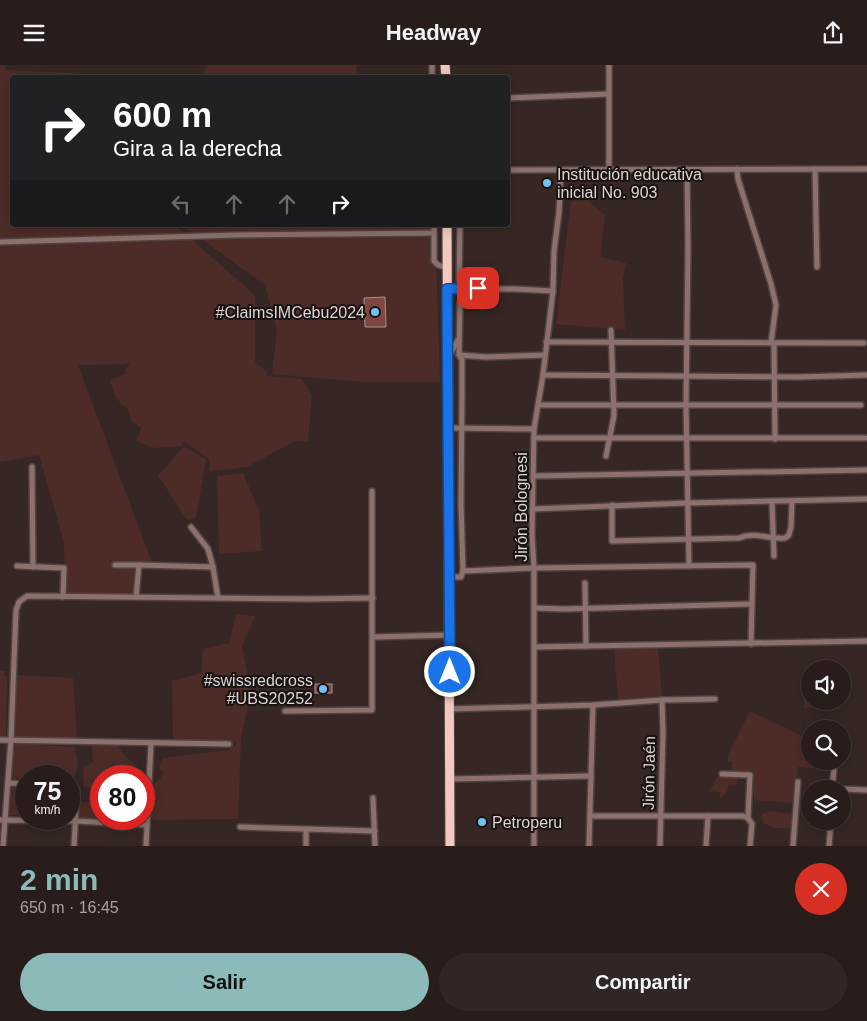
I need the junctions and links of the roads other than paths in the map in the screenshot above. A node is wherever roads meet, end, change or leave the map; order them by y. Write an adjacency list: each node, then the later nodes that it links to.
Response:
1 (609, 65): 2 (street)
2 (609, 94): 3 (street); 10 (street)
3 (510, 98)
4 (686, 169): 5 (street); 10 (street); 28 (street)
5 (737, 169): 6 (street); 26 (street)
6 (815, 169): 7 (street); 16 (street)
7 (867, 169)
8 (510, 170): 9 (street)
9 (560, 170): 10 (street); 20 (street, Jirón Bolognesi)
10 (609, 170)
11 (434, 227): 14 (street)
12 (447, 227): 17 (highway)
13 (460, 227): 18 (street)
14 (434, 233): 15 (street); 17 (street)
15 (0, 242)
16 (817, 267)
17 (447, 268): 19 (highway)
18 (459, 288): 19 (street); 20 (street)
19 (447, 289): 31 (highway)
20 (553, 291): 24 (street, Jirón Bolognesi)
21 (460, 303): 23 (street)
22 (611, 330): 25 (street)
23 (459, 338): 29 (street); 31 (street)
24 (546, 342): 25 (street); 30 (street, Jirón Bolognesi)
25 (611, 343): 28 (street); 33 (street)
26 (772, 343): 27 (street); 28 (street); 36 (street)
27 (864, 343)
28 (687, 344): 35 (street)
29 (459, 355): 30 (street); 43 (street)
30 (544, 355): 32 (street, Jirón Bolognesi)
31 (448, 357): 42 (highway)
32 (543, 375): 33 (street); 37 (street, Jirón Bolognesi)
33 (613, 375): 35 (street); 38 (street)
34 (867, 375): 36 (street)
35 (687, 376): 36 (street); 39 (street)
36 (774, 376): 41 (street)
37 (538, 405): 38 (street); 44 (street, Jirón Bolognesi)
38 (614, 405): 39 (street); 45 (street)
39 (686, 405): 41 (street); 46 (street)
40 (861, 405): 41 (street)
41 (774, 406): 49 (street)
42 (448, 428): 43 (street); 74 (highway)
43 (461, 428): 44 (street); 73 (street)
44 (534, 429): 47 (street, Jirón Bolognesi)
45 (611, 437): 46 (street); 47 (street); 50 (street)
46 (688, 437): 49 (street); 53 (street)
47 (534, 438): 54 (street, Jirón Bolognesi)
48 (865, 438): 49 (street)
49 (774, 439)
50 (606, 456)
51 (32, 467): 70 (street)
52 (867, 470): 53 (street)
53 (688, 473): 54 (street); 59 (street)
54 (533, 476): 61 (street, Jirón Bolognesi)
55 (372, 491): 79 (street)
56 (867, 499): 57 (street)
57 (792, 501): 58 (street); 63 (street)
58 (772, 502): 59 (street); 63 (street)
59 (687, 503): 60 (street); 64 (street)
60 (612, 505): 61 (street); 64 (street)
61 (532, 509): 72 (street, Jirón Bolognesi)
62 (191, 527): 71 (street)
63 (773, 538): 64 (street); 65 (street)
64 (689, 539): 68 (street)
65 (774, 556)
66 (115, 565): 67 (street)
67 (139, 565): 71 (street); 77 (street)
68 (689, 565): 72 (street); 80 (street)
69 (17, 566): 70 (street)
70 (33, 567): 76 (street)
71 (213, 567): 78 (street)
72 (534, 568): 73 (street); 81 (street, Jirón Bolognesi)
73 (463, 571): 74 (street)
74 (449, 577): 83 (highway)
75 (585, 583): 82 (street)
76 (63, 597): 77 (street); 96 (street)
77 (136, 597): 78 (street)
78 (218, 597): 79 (street)
79 (372, 598): 84 (street)
80 (752, 604): 82 (street); 86 (street)
81 (534, 607): 82 (street); 88 (street, Jirón Bolognesi)
82 (586, 609): 87 (street)
83 (450, 635): 84 (street); 93 (highway)
84 (373, 637): 94 (street)
85 (867, 641): 86 (street)
86 (751, 644): 87 (street)
87 (586, 646): 88 (street)
88 (534, 647): 92 (street, Jirón Bolognesi)
89 (715, 699): 90 (street)
90 (662, 700): 91 (street); 111 (street, Jirón Jaén)
91 (592, 705): 92 (street); 101 (street)
92 (533, 707): 93 (street); 103 (street, Jirón Bolognesi)
93 (450, 709): 102 (highway)
94 (285, 711)
95 (0, 740): 96 (street)
96 (11, 740): 97 (street); 105 (street)
97 (151, 743): 98 (street); 99 (street)
98 (229, 744)
99 (150, 765)
100 (722, 774): 113 (street)
101 (591, 776): 103 (street); 110 (street)
102 (450, 779): 103 (street); 126 (highway)
103 (534, 779): 127 (street, Jirón Bolognesi)
104 (798, 782): 132 (street)
105 (8, 783): 106 (street); 114 (street)
106 (15, 783)
107 (851, 789): 108 (street)
108 (867, 790)
109 (373, 798): 120 (street)
110 (590, 816): 111 (street); 128 (street)
111 (661, 816): 112 (street); 129 (street, Jirón Jaén)
112 (708, 816): 113 (street); 130 (street)
113 (748, 818): 131 (street)
114 (3, 820): 121 (street)
115 (240, 827): 118 (street)
116 (75, 830): 122 (street)
117 (147, 830): 123 (street)
118 (306, 830): 120 (street); 124 (street)
119 (830, 830): 133 (street)
120 (375, 831): 125 (street)
121 (3, 846)
122 (74, 846)
123 (146, 846)
124 (306, 846)
125 (375, 846)
126 (450, 846)
127 (534, 846)
128 (589, 846)
129 (660, 846)
130 (706, 846)
131 (750, 846)
132 (793, 846)
133 (829, 846)

